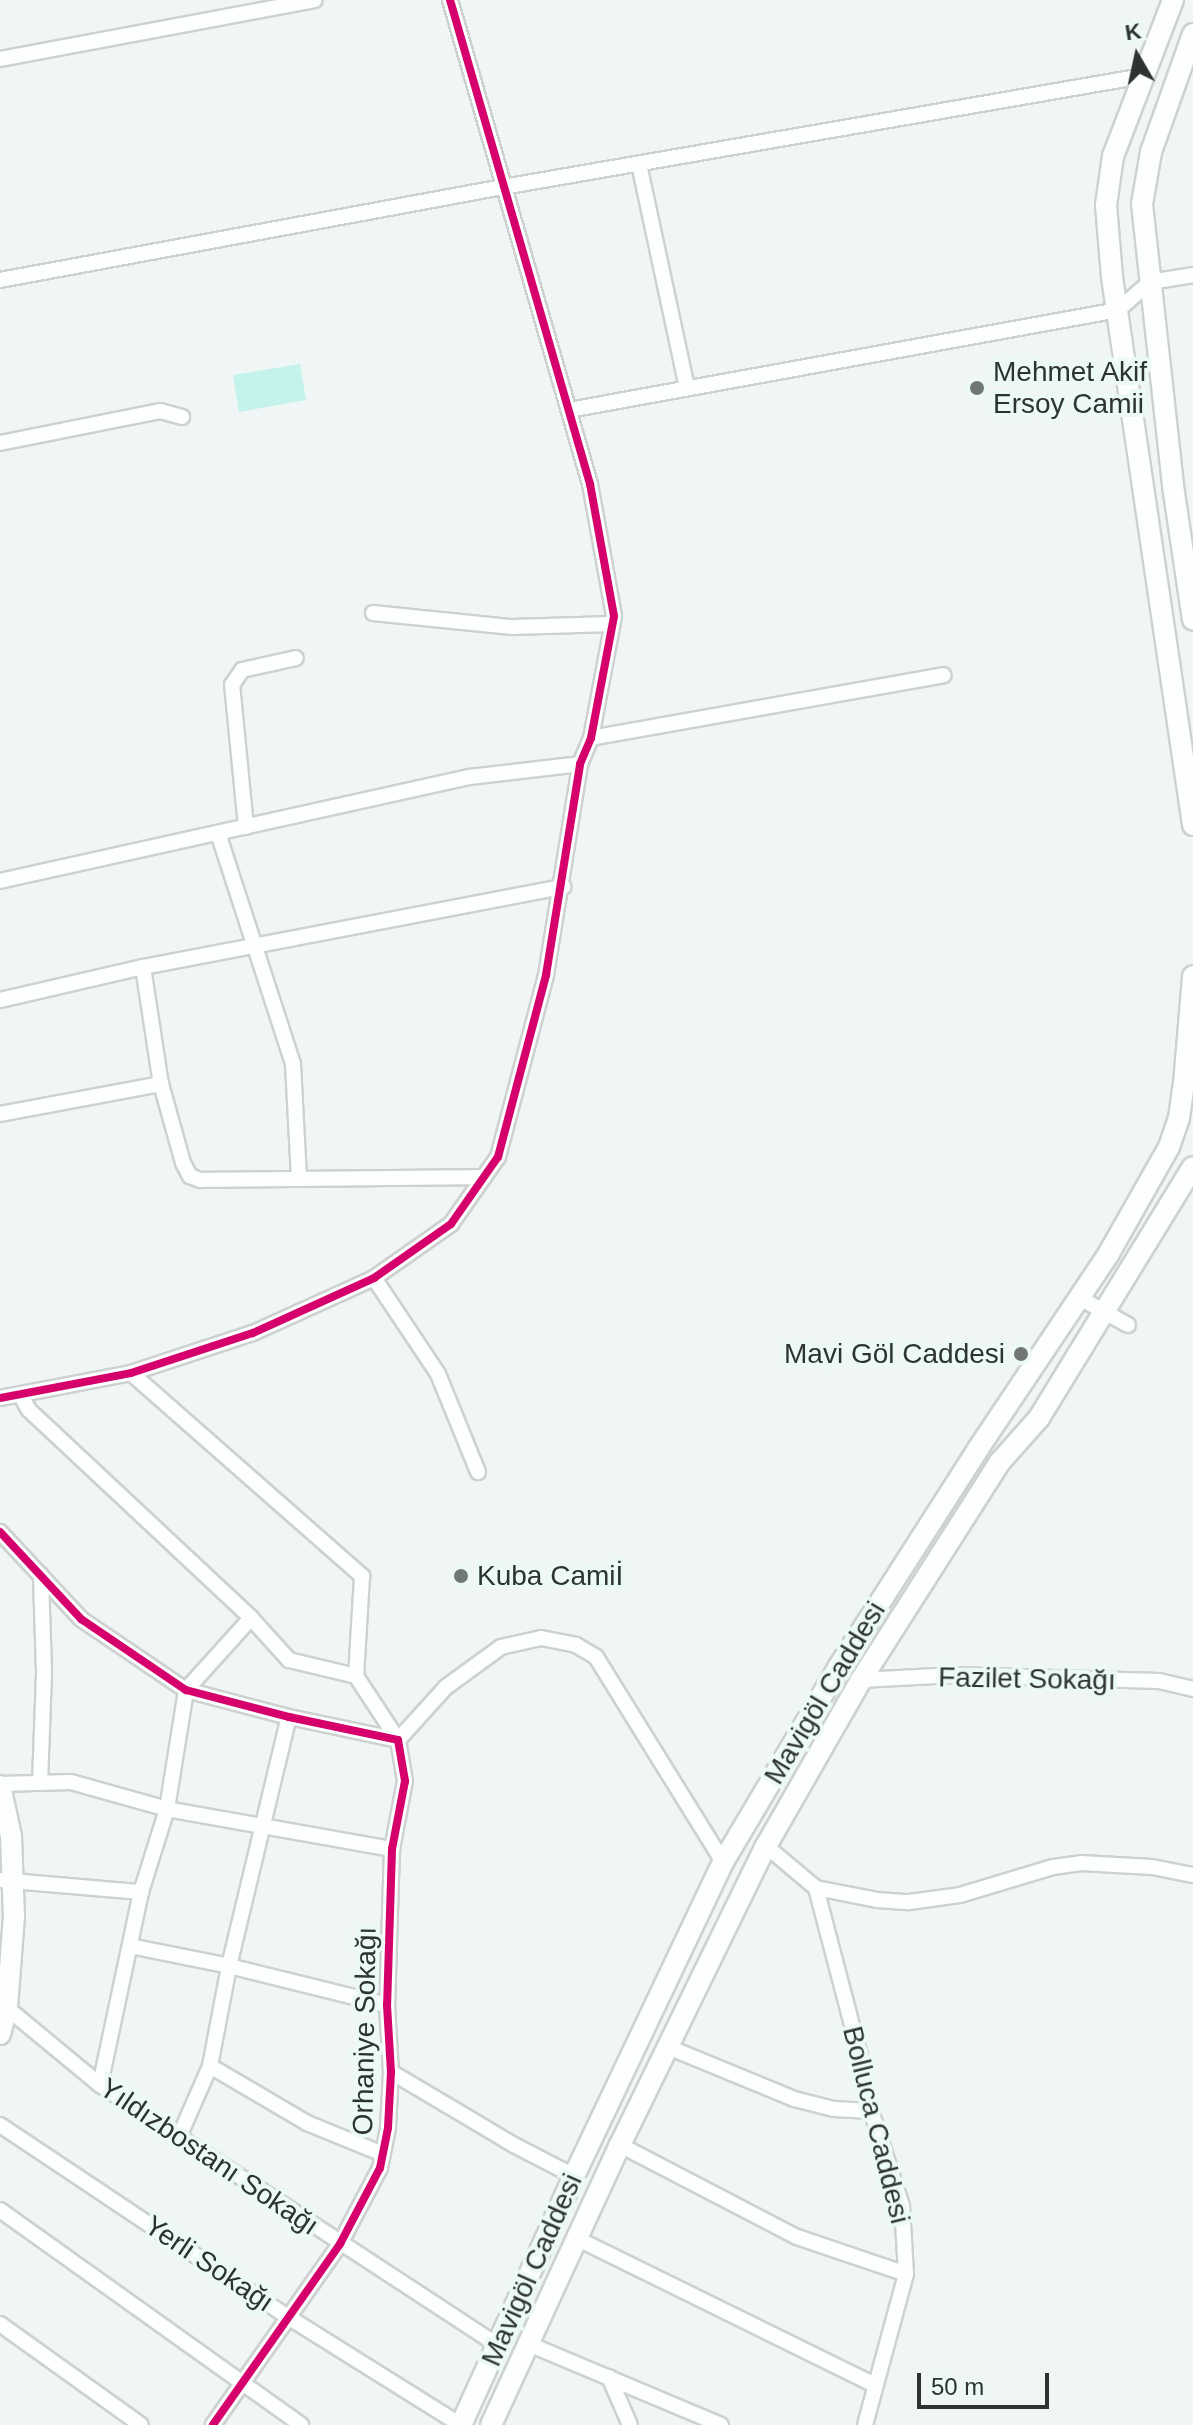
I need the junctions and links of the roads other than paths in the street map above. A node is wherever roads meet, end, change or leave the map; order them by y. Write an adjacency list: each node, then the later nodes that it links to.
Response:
1 (315, 0): 5 (street)
2 (450, 0): 8 (street)
3 (1173, 0): 6 (main road)
4 (1193, 34): 11 (main road)
5 (0, 59)
6 (1143, 76): 7 (street); 12 (main road)
7 (639, 164): 8 (street); 13 (street)
8 (503, 187): 10 (street); 14 (street)
9 (1193, 275): 11 (street)
10 (0, 280)
11 (1150, 282): 12 (street); 18 (main road)
12 (1118, 310): 13 (street); 24 (main road)
13 (687, 387): 14 (street)
14 (569, 410): 19 (street)
15 (182, 417): 16 (street)
16 (0, 443)
17 (373, 613): 19 (street)
18 (1193, 620)
19 (612, 624): 22 (street)
20 (296, 658): 25 (street)
21 (943, 675): 22 (street)
22 (591, 738): 23 (street)
23 (580, 764): 25 (street); 28 (street)
24 (1193, 825)
25 (246, 827): 26 (street)
26 (218, 833): 27 (street); 29 (street)
27 (0, 881)
28 (563, 887): 29 (street); 36 (street)
29 (256, 945): 30 (street); 37 (street)
30 (143, 967): 32 (street); 33 (street)
31 (1193, 976): 39 (main road, Mavigöl Caddesi)
32 (0, 1000)
33 (161, 1084): 34 (street); 37 (street)
34 (0, 1114)
35 (1193, 1167): 40 (main road, Mavigöl Caddesi)
36 (484, 1177): 37 (street); 38 (street)
37 (299, 1179)
38 (374, 1278): 42 (street); 45 (street)
39 (1080, 1298): 40 (street); 61 (main road, Mavigöl Caddesi)
40 (1104, 1312): 41 (street); 50 (main road, Mavigöl Caddesi)
41 (1128, 1325)
42 (131, 1373): 43 (street); 49 (street)
43 (20, 1394): 44 (street); 48 (street)
44 (0, 1398)
45 (478, 1472)
46 (0, 1532): 47 (street)
47 (41, 1575): 52 (street); 55 (street)
48 (251, 1618): 49 (street); 52 (street)
49 (356, 1676): 54 (street)
50 (861, 1680): 51 (street, Fazilet Sokağı); 59 (main road, Mavigöl Caddesi)
51 (1193, 1689)
52 (186, 1690): 53 (street); 57 (street)
53 (289, 1717): 54 (street); 58 (street)
54 (398, 1740): 60 (street, Orhaniye Sokağı); 61 (street)
55 (40, 1783): 56 (street); 57 (street)
56 (0, 1785): 63 (main road)
57 (167, 1809): 58 (street); 65 (street)
58 (261, 1828): 60 (street); 67 (street)
59 (766, 1846): 64 (street); 71 (main road, Mavigöl Caddesi)
60 (392, 1849): 69 (street, Orhaniye Sokağı)
61 (723, 1862): 80 (main road, Mavigöl Caddesi)
62 (1193, 1875): 64 (street)
63 (6, 1880): 65 (street); 68 (main road)
64 (816, 1888): 75 (street, Bolluca Caddesi)
65 (141, 1892): 66 (street)
66 (130, 1946): 67 (street); 74 (street)
67 (229, 1966): 69 (street); 72 (street)
68 (5, 1996): 70 (main road); 74 (street, Yıldızbostanı Sokağı)
69 (387, 2005): 73 (street, Orhaniye Sokağı)
70 (0, 2034)
71 (668, 2047): 75 (street); 78 (main road, Mavigöl Caddesi)
72 (210, 2066): 77 (street); 79 (street)
73 (391, 2072): 79 (street, Orhaniye Sokağı); 80 (street)
74 (100, 2085): 77 (street, Yıldızbostanı Sokağı)
75 (871, 2111): 84 (street, Bolluca Caddesi)
76 (0, 2125): 85 (street, Yerli Sokağı)
77 (179, 2137): 83 (street, Yıldızbostanı Sokağı)
78 (620, 2145): 82 (main road, Mavigöl Caddesi); 84 (street)
79 (383, 2154): 83 (street, Orhaniye Sokağı)
80 (574, 2176): 88 (main road, Mavigöl Caddesi)
81 (0, 2210): 90 (street)
82 (578, 2239): 87 (main road, Mavigöl Caddesi); 91 (street)
83 (340, 2244): 85 (street, Orhaniye Sokağı); 88 (street, Yıldızbostanı Sokağı)
84 (906, 2274): 91 (street, Bolluca Caddesi)
85 (288, 2317): 90 (street, Orhaniye Sokağı); 95 (street, Yerli Sokağı)
86 (0, 2324): 92 (street)
87 (531, 2345): 89 (street); 96 (main road, Mavigöl Caddesi)
88 (499, 2346): 95 (main road, Mavigöl Caddesi)
89 (609, 2377): 97 (street); 98 (street)
90 (243, 2381): 93 (street, Orhaniye Sokağı); 94 (street)
91 (875, 2385): 99 (street, Bolluca Caddesi)
92 (141, 2425)
93 (213, 2425)
94 (301, 2425)
95 (461, 2425)
96 (491, 2425)
97 (630, 2425)
98 (721, 2425)
99 (865, 2425)

